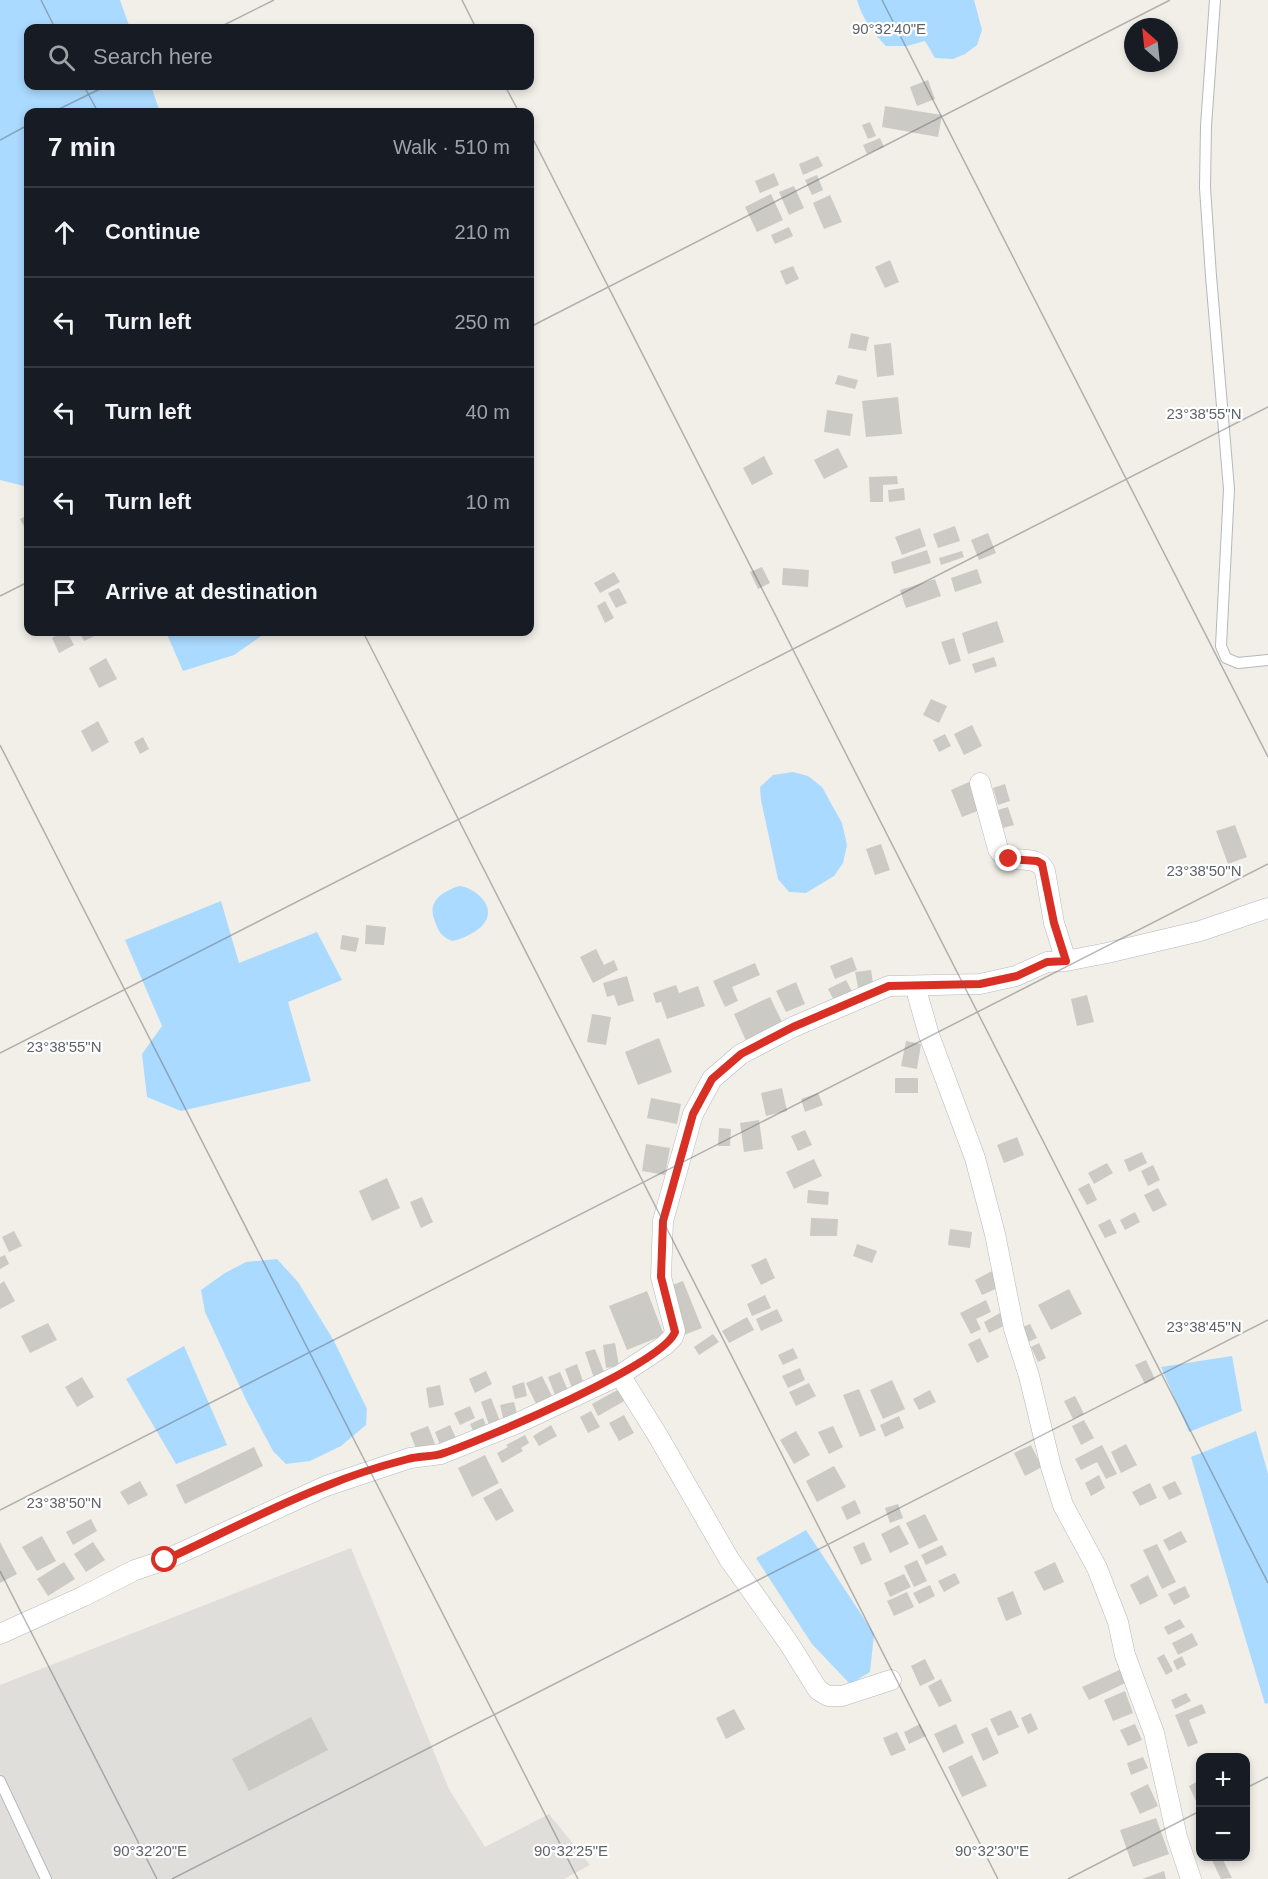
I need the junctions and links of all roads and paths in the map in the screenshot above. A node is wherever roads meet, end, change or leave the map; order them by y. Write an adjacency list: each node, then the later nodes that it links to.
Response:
1 (1215, 0): 2 (lane)
2 (1268, 660)
3 (980, 783): 5 (street)
4 (1268, 908): 5 (street)
5 (1066, 961): 6 (street)
6 (915, 986): 7 (street); 12 (street)
7 (620, 1375): 8 (street); 9 (street)
8 (0, 1634)
9 (891, 1680)
10 (0, 1780): 11 (lane)
11 (46, 1879)
12 (1191, 1879)

